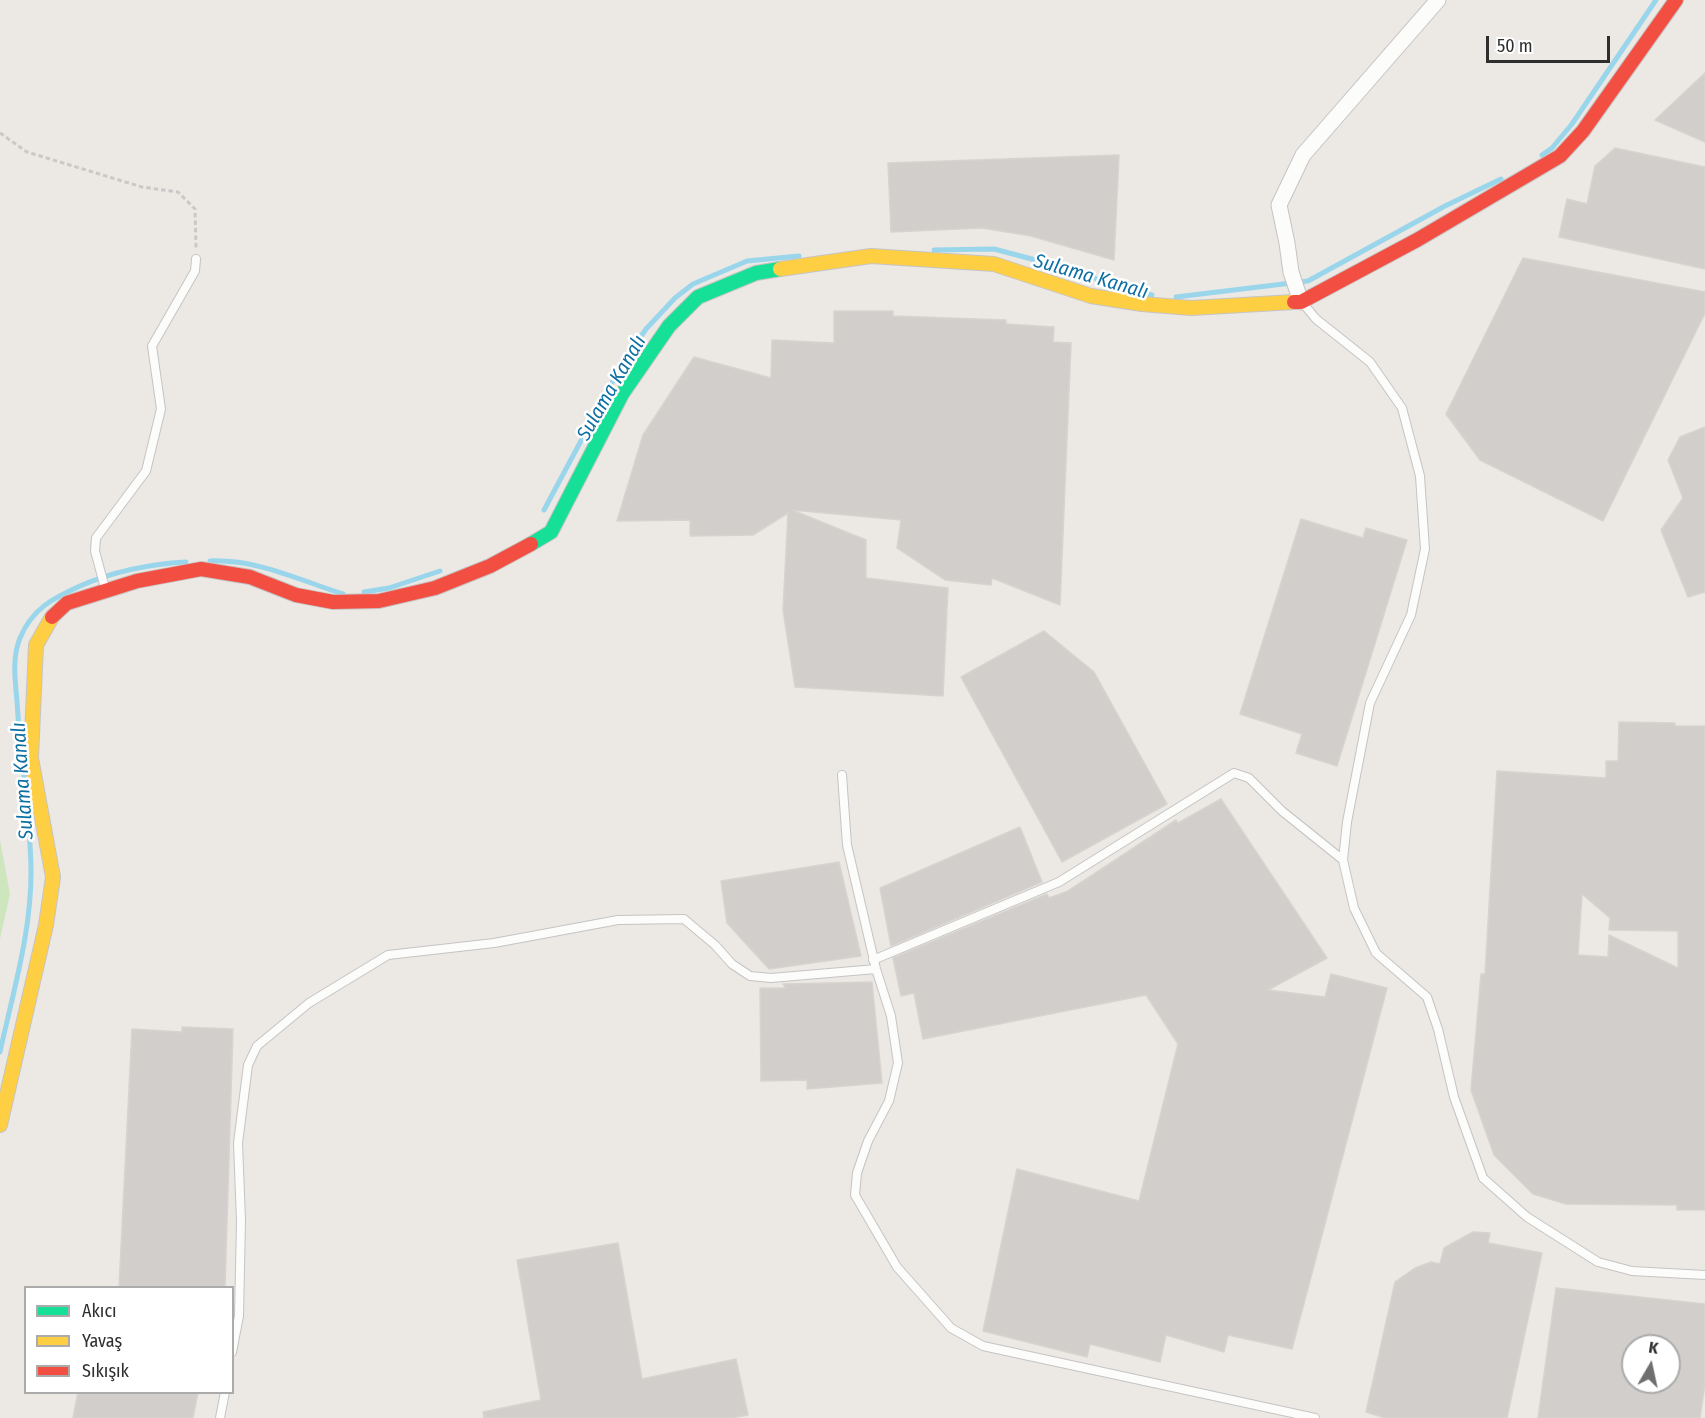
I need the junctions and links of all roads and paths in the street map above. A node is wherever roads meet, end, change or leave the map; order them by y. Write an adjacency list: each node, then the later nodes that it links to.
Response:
1 (1438, 0): 5 (street)
2 (1676, 0): 5 (street)
3 (0, 133): 4 (path)
4 (196, 259): 6 (lane)
5 (1301, 302): 6 (street); 8 (lane)
6 (106, 591): 11 (street)
7 (842, 775): 9 (lane)
8 (1343, 860): 9 (lane); 12 (lane)
9 (873, 960): 10 (lane)
10 (876, 969): 13 (lane); 16 (lane)
11 (0, 1125)
12 (1705, 1275)
13 (234, 1343)
14 (225, 1394): 15 (lane)
15 (220, 1418)
16 (1315, 1418)

